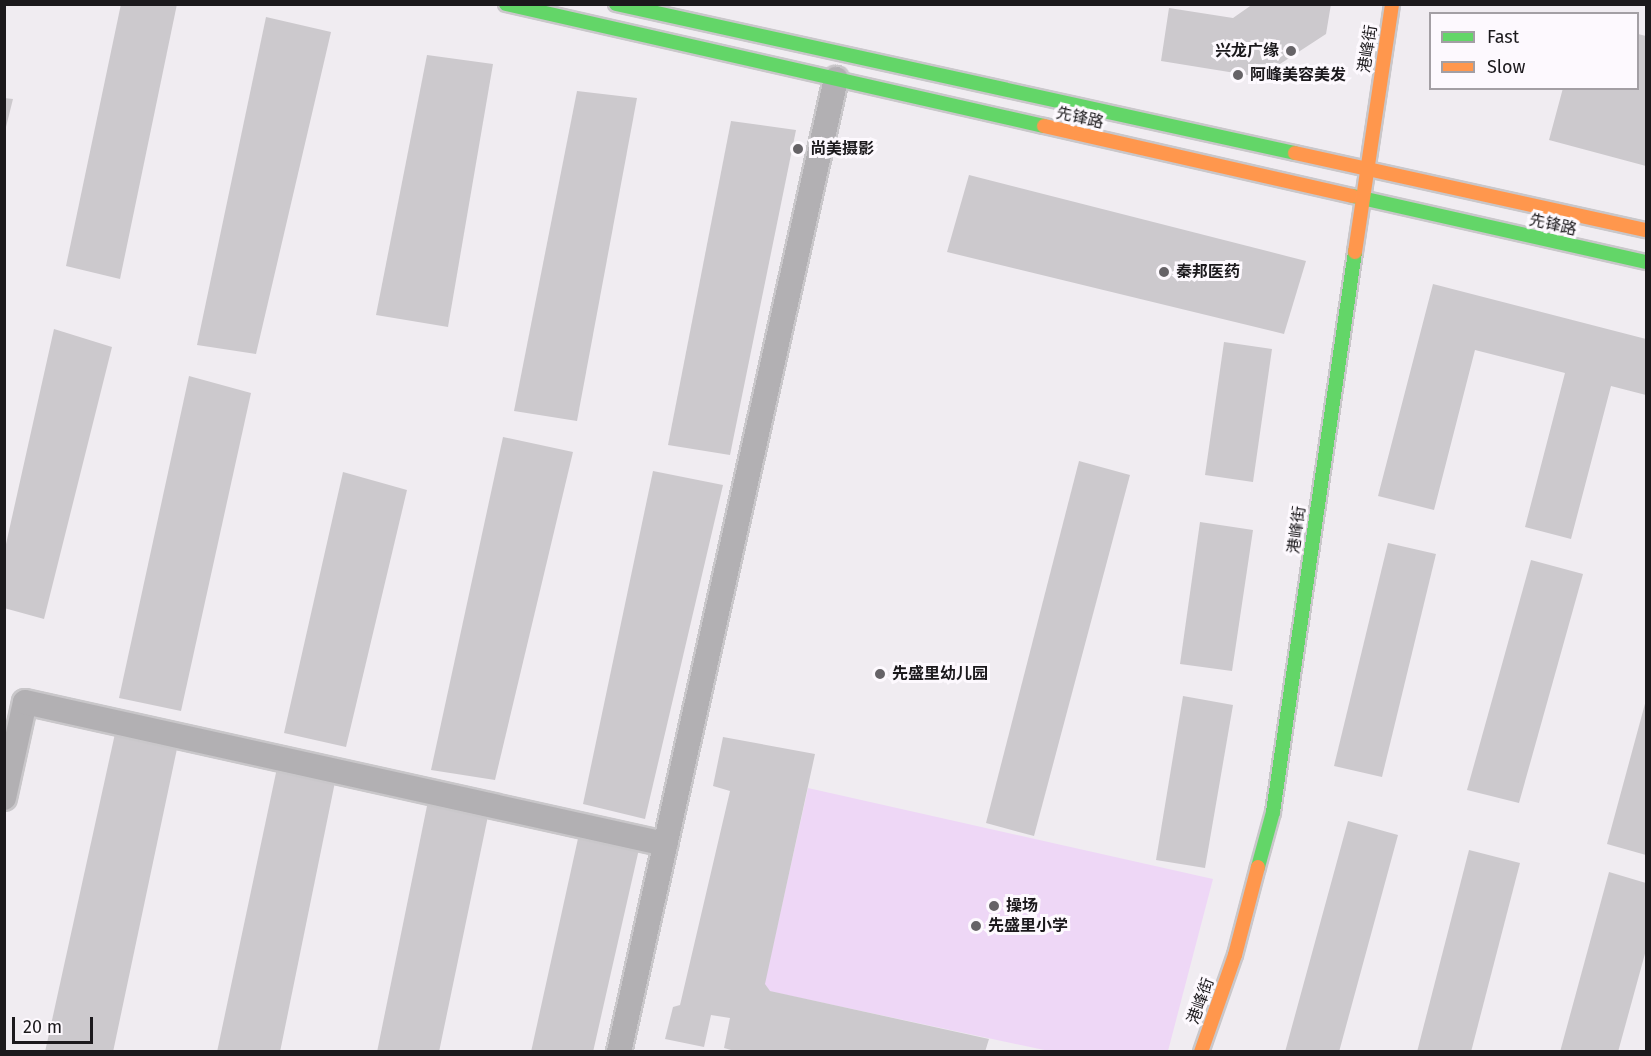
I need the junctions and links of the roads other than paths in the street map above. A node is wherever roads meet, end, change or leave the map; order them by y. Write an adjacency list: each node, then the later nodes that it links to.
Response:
1 (506, 4): 4 (street, 先锋路)
2 (616, 4): 5 (street)
3 (1392, 4): 5 (street, 港峰街)
4 (836, 79): 6 (street, 先锋路); 10 (street)
5 (1366, 168): 6 (street, 港峰街); 7 (street)
6 (1361, 199): 8 (street, 先锋路); 12 (street, 港峰街)
7 (1647, 230)
8 (1647, 262)
9 (4, 798): 10 (street)
10 (665, 844): 11 (street)
11 (619, 1052)
12 (1201, 1052)

